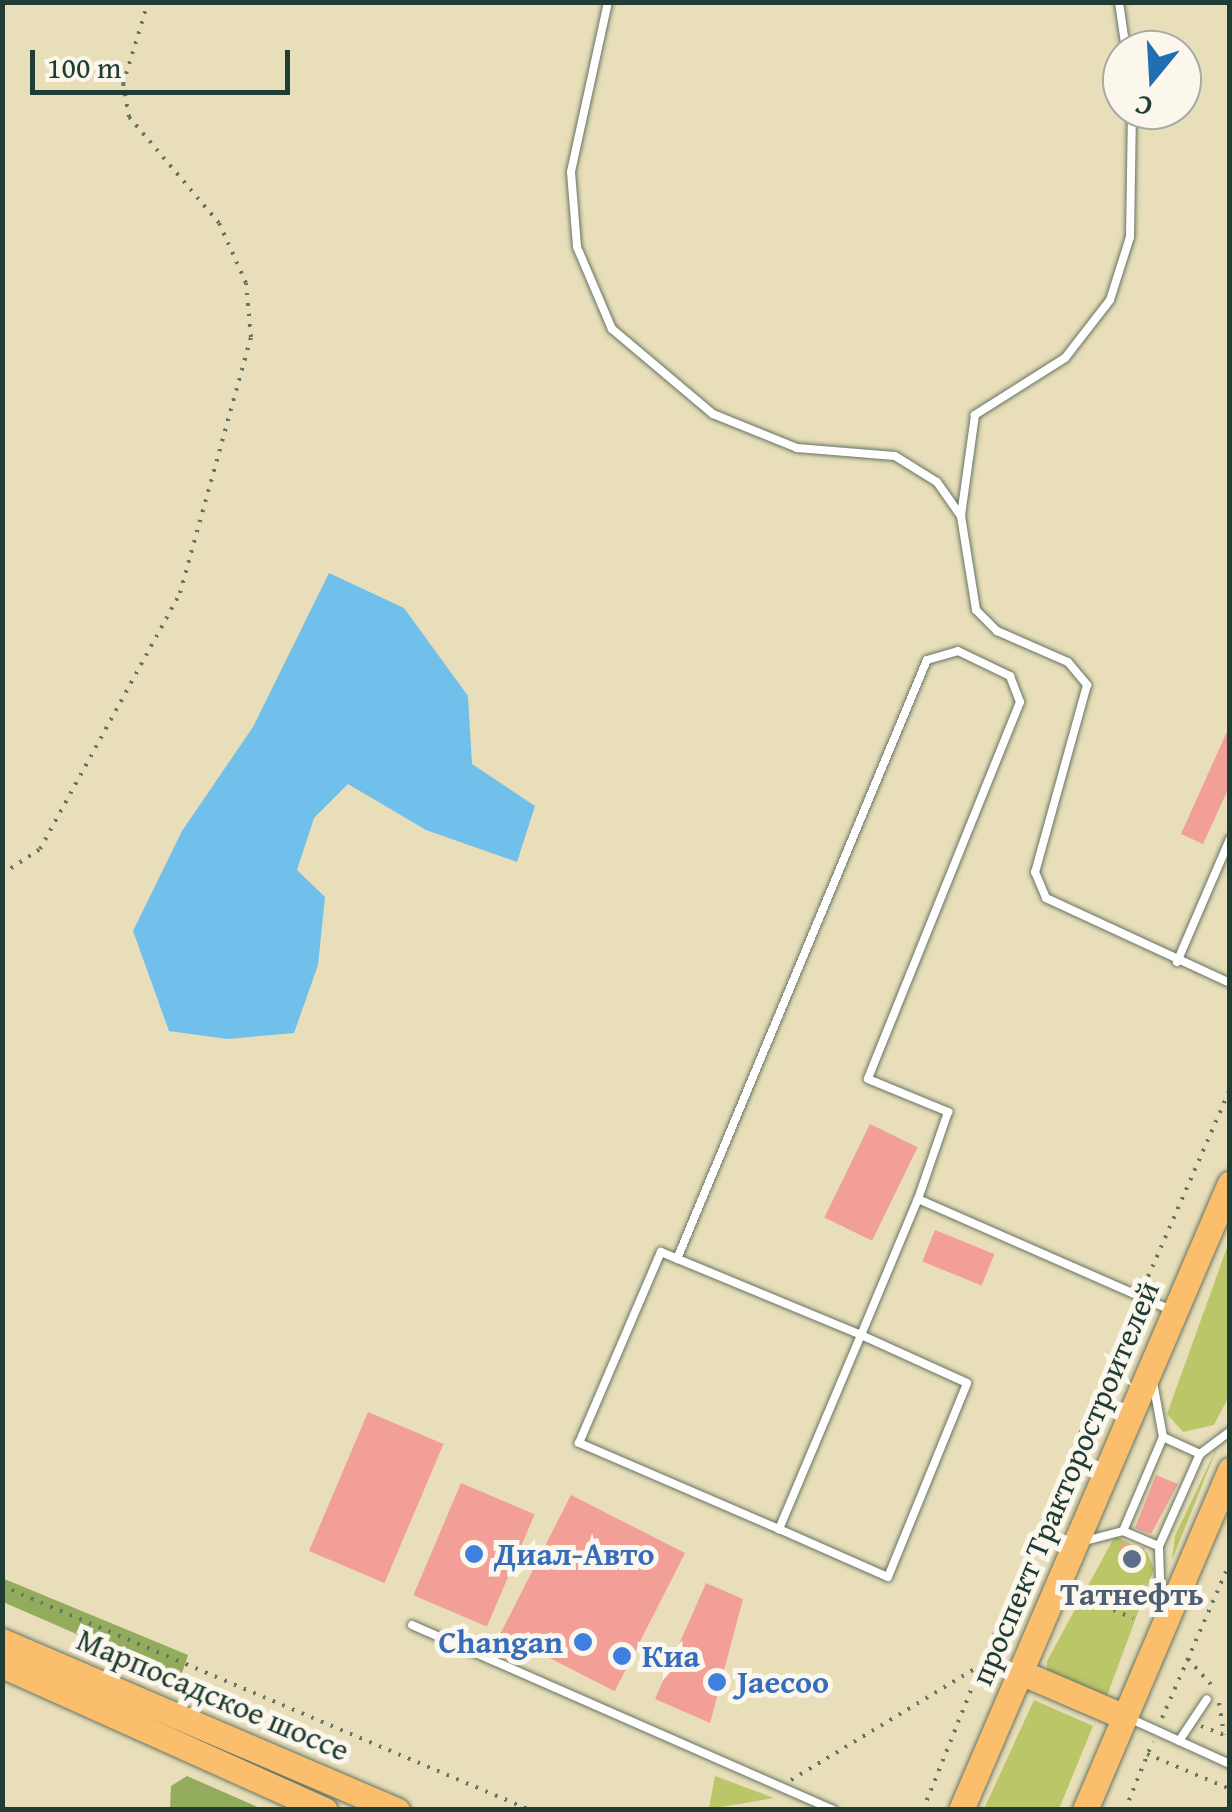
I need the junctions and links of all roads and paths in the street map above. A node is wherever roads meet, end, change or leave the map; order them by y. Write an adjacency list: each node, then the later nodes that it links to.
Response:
1 (148, 2): 8 (path)
2 (608, 2): 6 (lane)
3 (1119, 2): 4 (lane)
4 (1123, 30)
5 (1132, 130): 6 (lane)
6 (962, 516): 9 (lane)
7 (1230, 838): 9 (lane)
8 (2, 874)
9 (1177, 962): 10 (lane)
10 (1230, 983)
11 (1230, 1089): 15 (path)
12 (1230, 1183): 17 (main road, проспект Тракторостроителей)
13 (918, 1199): 14 (lane); 17 (lane); 18 (lane)
14 (678, 1258): 18 (lane); 24 (lane)
15 (1144, 1286)
16 (1136, 1306): 29 (path)
17 (1174, 1312): 19 (main road, проспект Тракторостроителей)
18 (861, 1335): 24 (lane); 24 (lane)
19 (1150, 1368): 21 (lane); 26 (main road, проспект Тракторостроителей)
20 (1230, 1431): 22 (lane)
21 (1163, 1438): 22 (lane); 25 (lane)
22 (1200, 1454): 27 (lane)
23 (1230, 1470): 34 (main road)
24 (779, 1529)
25 (1123, 1531): 26 (lane); 27 (lane)
26 (1075, 1544): 40 (main road, проспект Тракторостроителей)
27 (1159, 1546): 34 (lane)
28 (1230, 1562): 37 (path)
29 (1022, 1568): 35 (path); 35 (path)
30 (2, 1586): 55 (path)
31 (1084, 1598): 32 (path)
32 (1133, 1618)
33 (412, 1626): 50 (lane)
34 (1173, 1635): 37 (path); 42 (main road)
35 (994, 1637): 39 (path)
36 (2, 1641): 54 (main road, Марпосадское шоссе)
37 (1194, 1644): 43 (path)
38 (2, 1665): 53 (main road, Марпосадское шоссе)
39 (982, 1666): 50 (path); 57 (path)
40 (1020, 1672): 42 (main road); 52 (main road, проспект Тракторостроителей)
41 (1207, 1699): 44 (lane)
42 (1125, 1716): 47 (lane); 58 (main road)
43 (1160, 1724)
44 (1197, 1724): 45 (path); 47 (lane)
45 (1230, 1737)
46 (1153, 1741): 48 (path)
47 (1178, 1741): 49 (lane)
48 (1147, 1754): 51 (path); 59 (path)
49 (1230, 1764)
50 (778, 1787): 56 (lane)
51 (1230, 1789)
52 (961, 1809)
53 (325, 1810)
54 (397, 1810)
55 (530, 1810)
56 (832, 1810)
57 (923, 1810)
58 (1086, 1810)
59 (1124, 1810)

